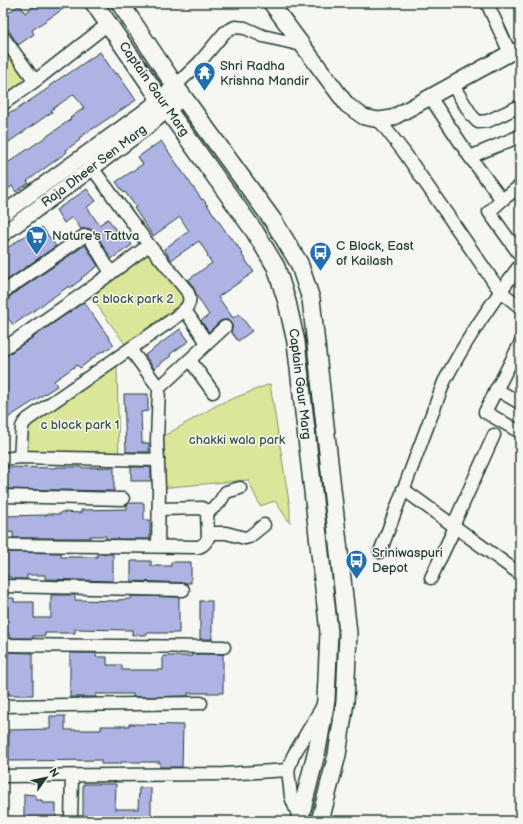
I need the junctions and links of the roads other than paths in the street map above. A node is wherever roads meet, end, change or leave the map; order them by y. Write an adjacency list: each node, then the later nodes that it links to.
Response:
1 (94, 3): 5 (main road, Captain Gaur Marg)
2 (120, 3): 11 (main road, Captain Gaur Marg)
3 (271, 3): 7 (street)
4 (487, 3): 8 (street)
5 (108, 24): 9 (street); 14 (main road, Captain Gaur Marg)
6 (3, 37): 9 (street)
7 (302, 45): 11 (street); 16 (street)
8 (515, 51): 10 (street)
9 (35, 81): 13 (street)
10 (452, 84): 12 (street); 15 (street)
11 (179, 92): 14 (street, Raja Dheer Sen Marg); 74 (main road, Captain Gaur Marg)
12 (430, 97): 16 (street); 19 (street)
13 (3, 104)
14 (164, 104): 18 (street, Raja Dheer Sen Marg); 20 (street, Raja Dheer Sen Marg); 66 (main road, Captain Gaur Marg)
15 (520, 106)
16 (379, 120): 29 (street)
17 (520, 136): 19 (street)
18 (84, 155): 20 (street); 23 (street, Raja Dheer Sen Marg)
19 (470, 157): 22 (street)
20 (92, 168): 24 (street, Raja Dheer Sen Marg); 25 (street)
21 (520, 186): 22 (street)
22 (502, 200): 26 (street)
23 (3, 214)
24 (3, 234)
25 (148, 245): 28 (street); 32 (street)
26 (520, 255)
27 (520, 265): 29 (street)
28 (111, 273): 30 (street); 36 (street)
29 (500, 291): 31 (street); 49 (street)
30 (3, 292)
31 (520, 307)
32 (185, 310): 34 (street); 37 (street)
33 (225, 327): 34 (street)
34 (207, 343): 38 (street)
35 (520, 344): 40 (street)
36 (3, 349)
37 (130, 349): 39 (street); 45 (street)
38 (190, 360): 39 (street); 41 (street)
39 (159, 388): 47 (street)
40 (496, 389): 42 (street); 43 (street)
41 (213, 392)
42 (520, 403)
43 (520, 432)
44 (494, 435): 55 (street)
45 (20, 457): 46 (street); 47 (street)
46 (3, 459)
47 (158, 460): 52 (street)
48 (240, 488): 53 (street)
49 (403, 489): 55 (street); 59 (street)
50 (3, 496): 51 (street)
51 (123, 499)
52 (159, 509): 53 (street); 58 (street)
53 (207, 512): 56 (street)
54 (264, 525): 56 (street)
55 (454, 526): 60 (street); 61 (street)
56 (208, 533): 58 (street)
57 (3, 545): 58 (street)
58 (158, 546)
59 (380, 552)
60 (520, 574)
61 (431, 578)
62 (3, 586): 63 (street)
63 (183, 590)
64 (3, 645): 65 (street)
65 (224, 647)
66 (326, 700): 69 (street); 72 (main road, Captain Gaur Marg)
67 (201, 703): 68 (street)
68 (3, 706)
69 (288, 770): 71 (street); 72 (street)
70 (3, 776): 71 (street)
71 (72, 776): 73 (street)
72 (300, 820)
73 (71, 821)
74 (320, 821)

